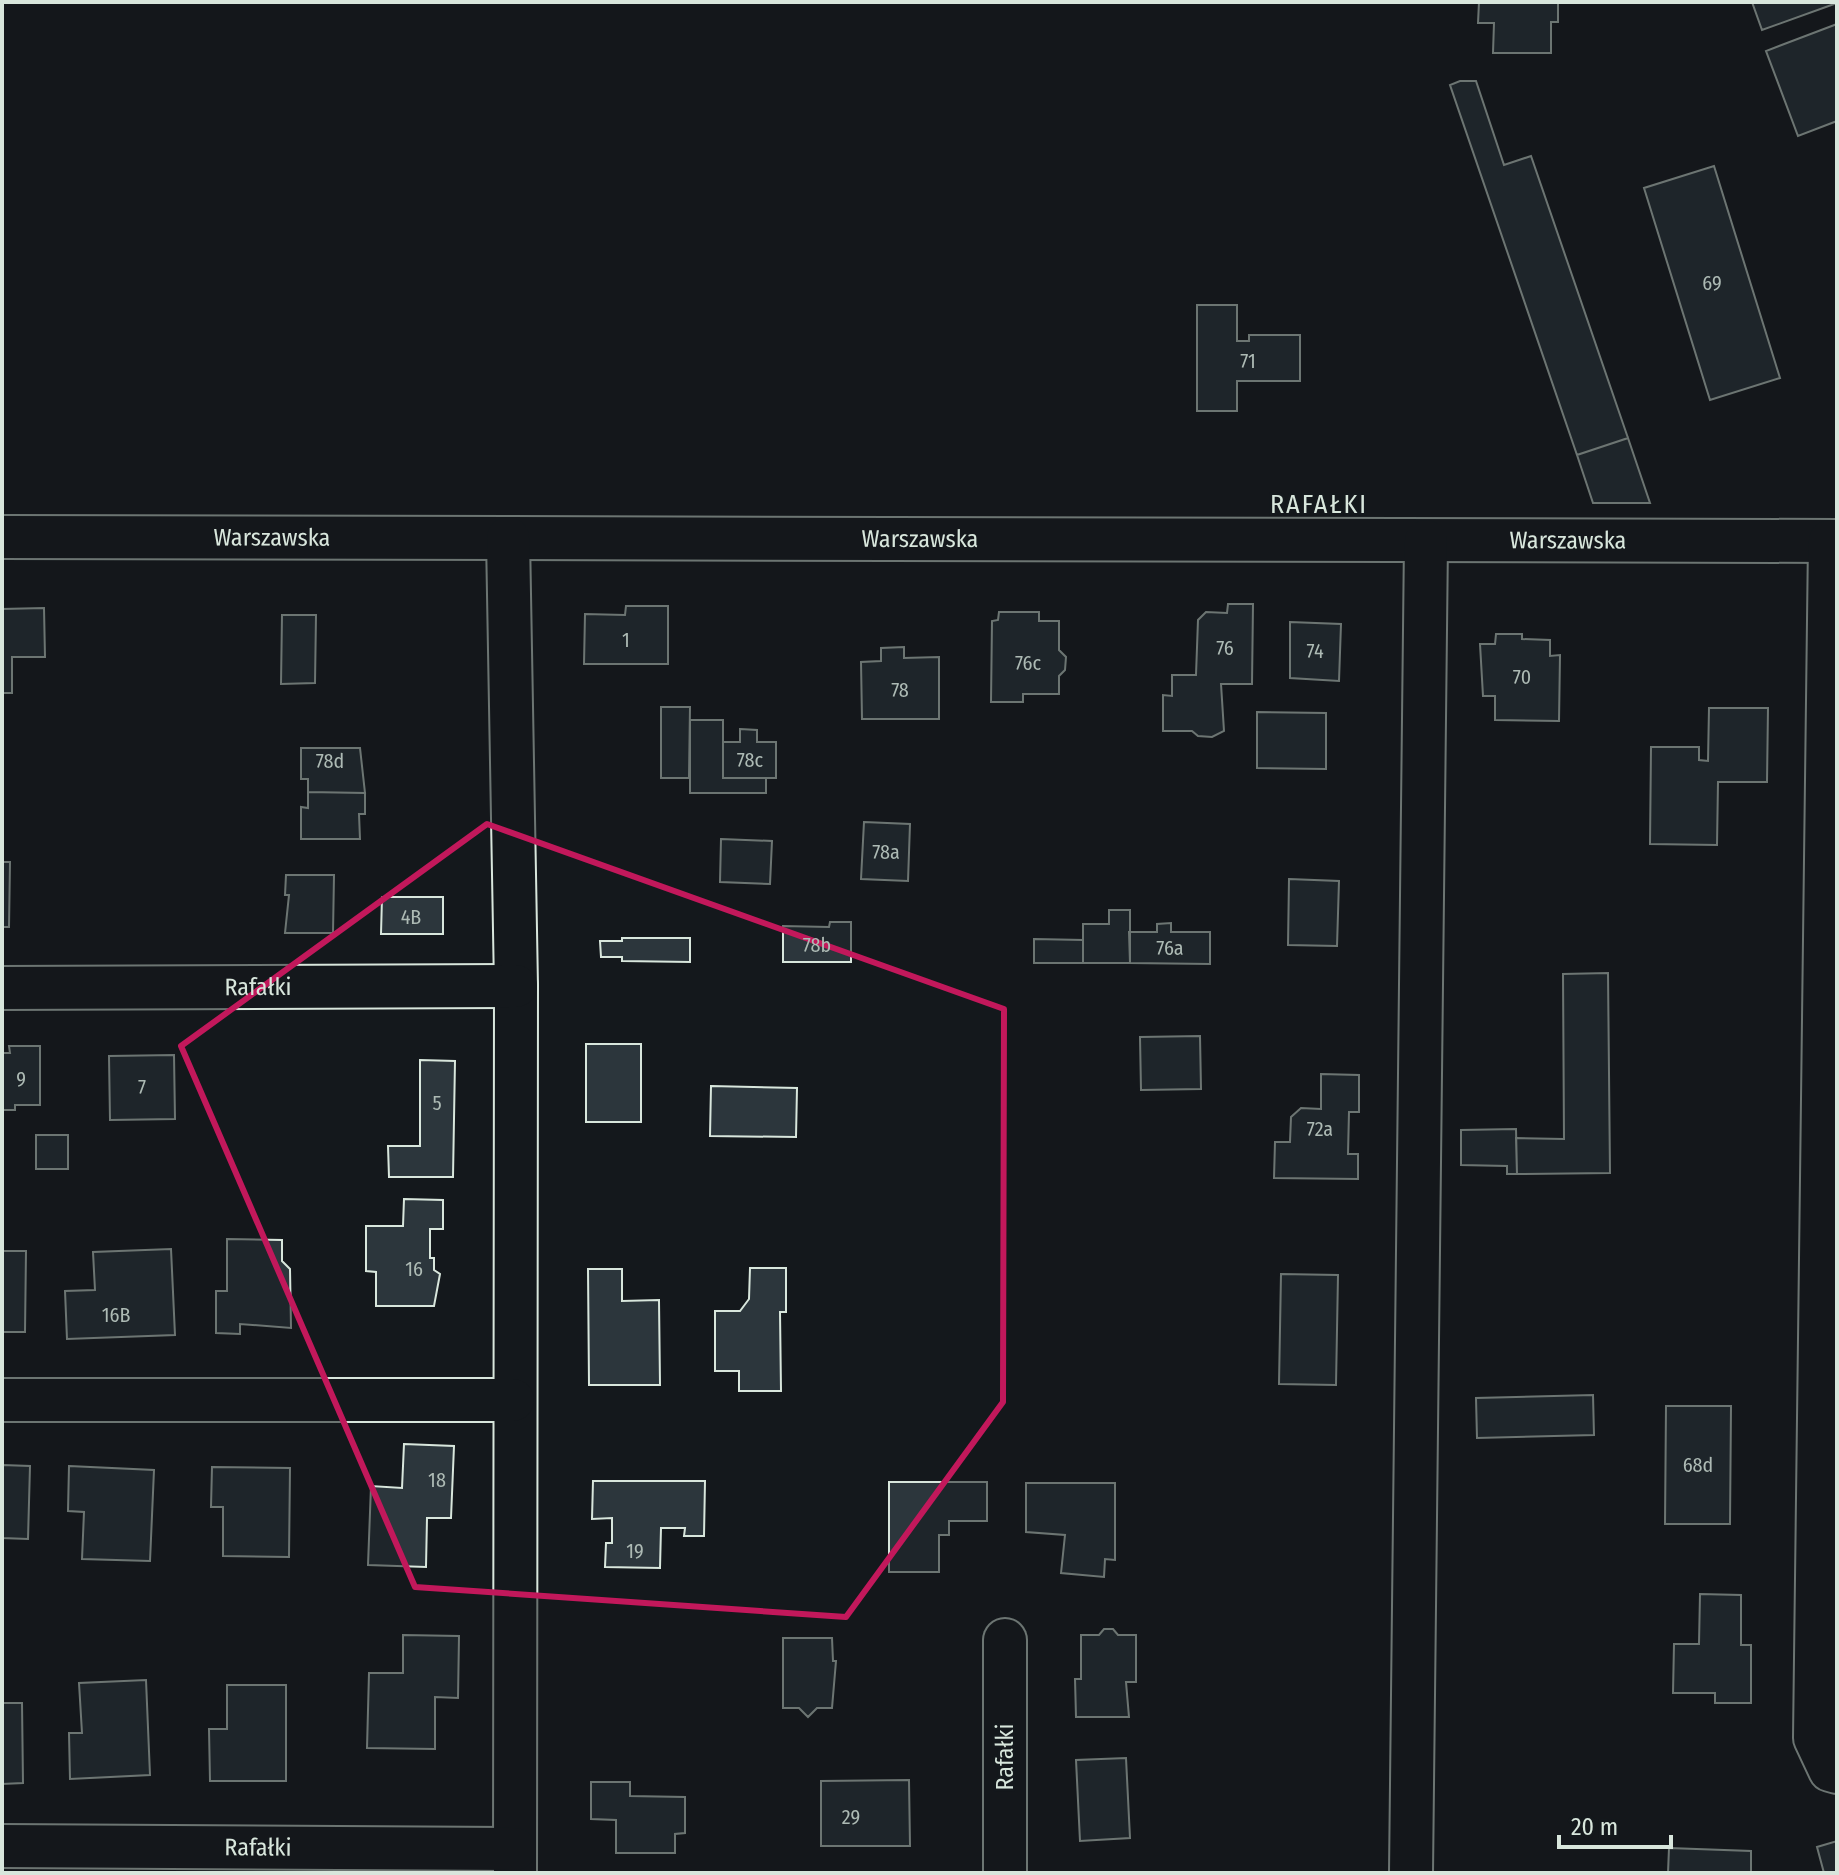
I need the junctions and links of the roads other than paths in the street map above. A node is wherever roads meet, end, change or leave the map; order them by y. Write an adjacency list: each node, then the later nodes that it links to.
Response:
1 (2, 537): 2 (street, Warszawska)
2 (508, 538): 3 (street, Warszawska); 5 (street, Rafałki)
3 (1426, 541): 4 (street, Warszawska); 14 (street)
4 (1833, 541): 10 (street)
5 (516, 986): 6 (street, Rafałki); 8 (street, Rafałki)
6 (2, 988)
7 (2, 1400): 8 (street)
8 (513, 1400): 12 (street, Rafałki)
9 (1005, 1640): 13 (street, Rafałki)
10 (1837, 1772)
11 (2, 1846): 12 (street, Rafałki)
12 (515, 1861)
13 (1005, 1873)
14 (1411, 1873)

